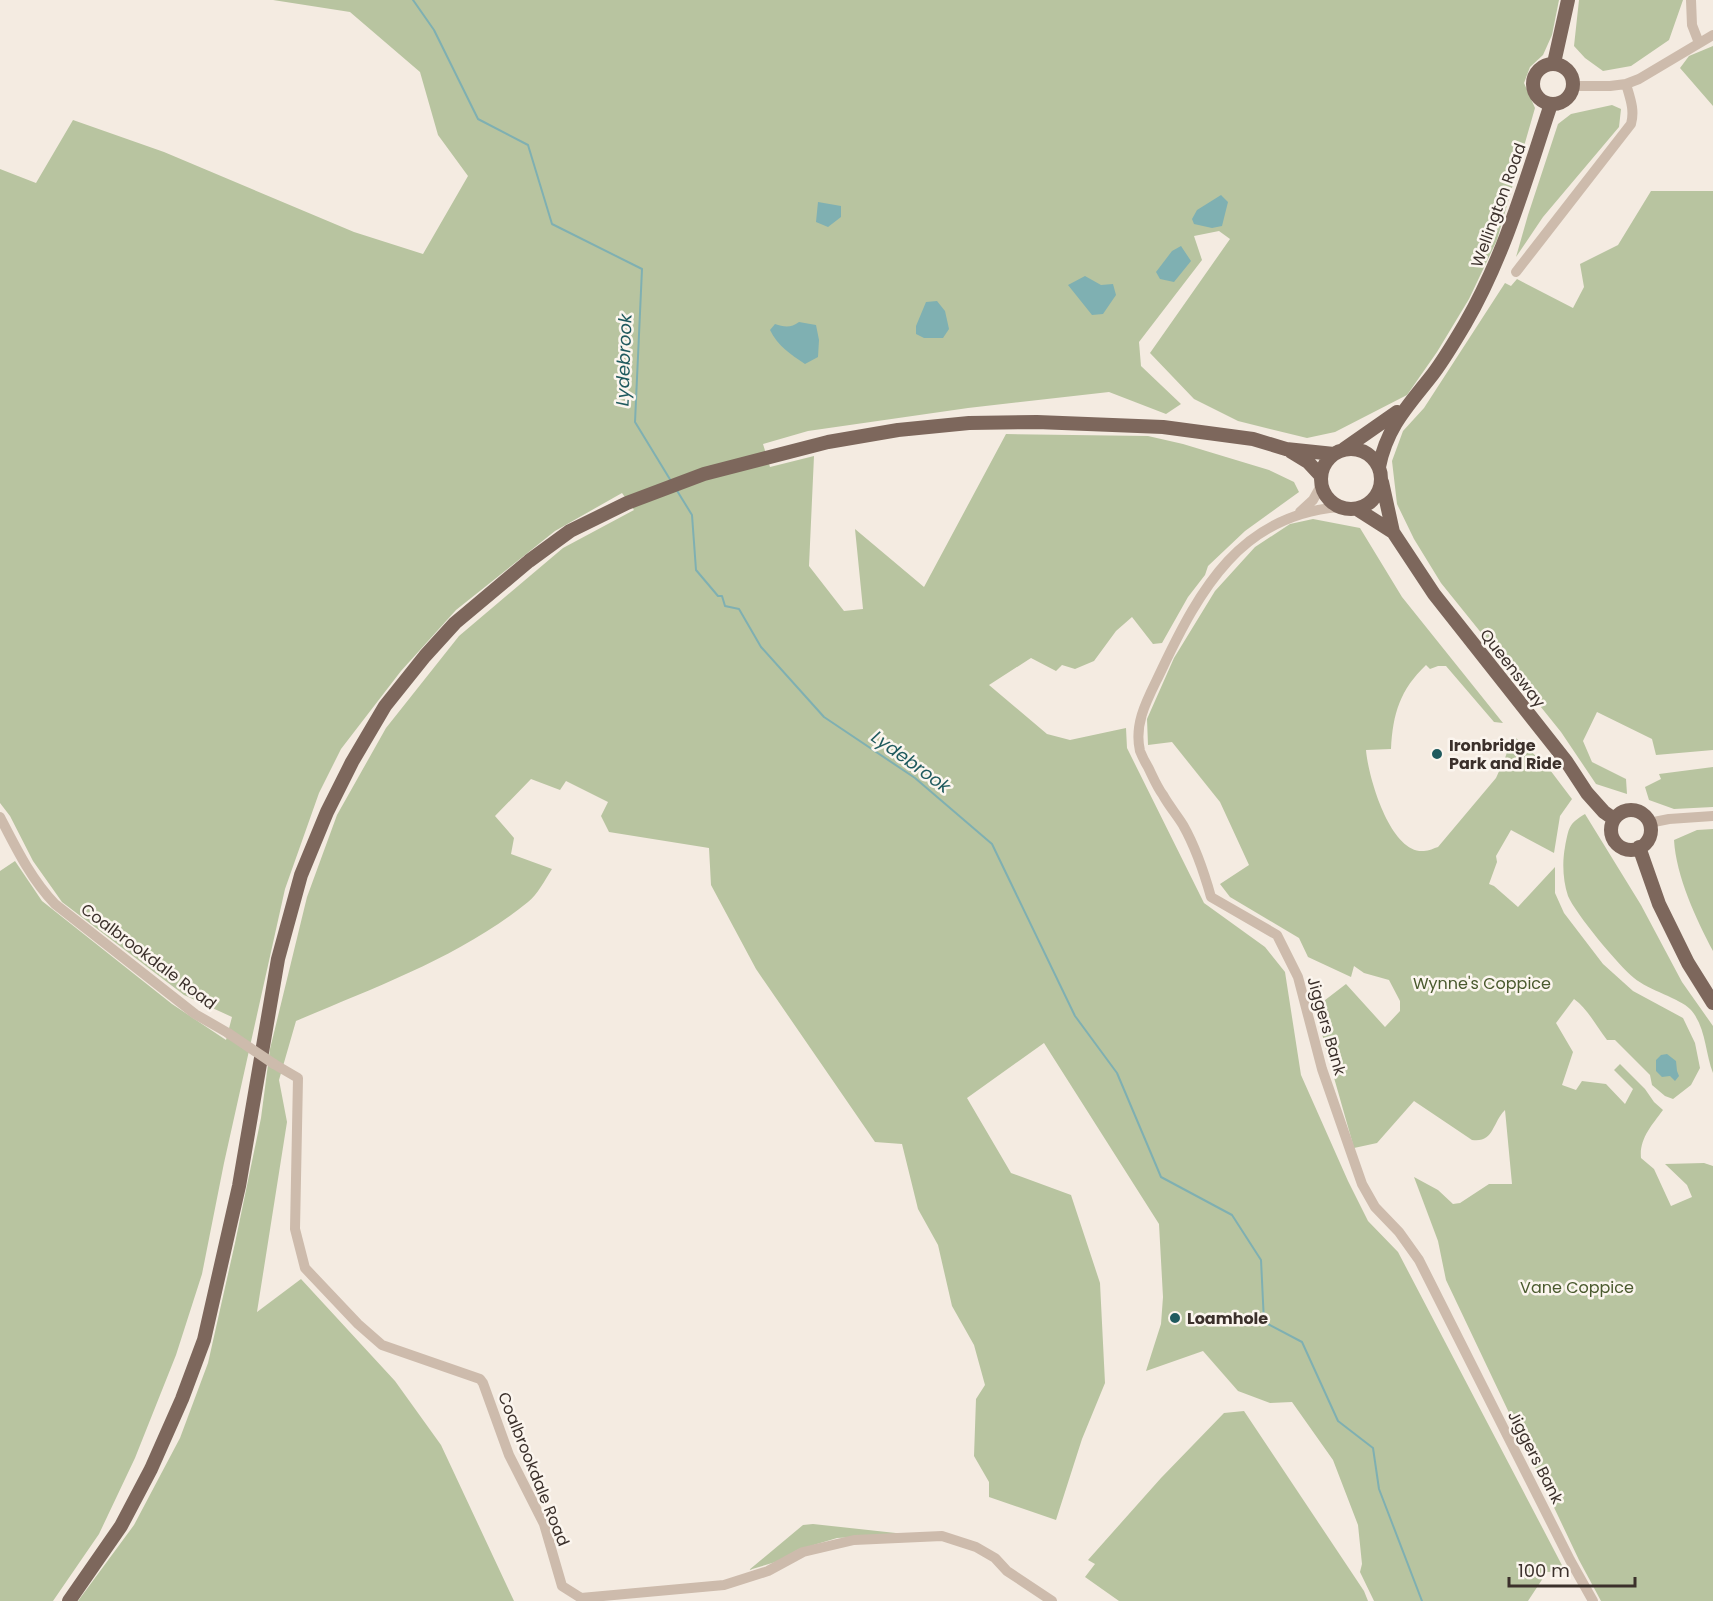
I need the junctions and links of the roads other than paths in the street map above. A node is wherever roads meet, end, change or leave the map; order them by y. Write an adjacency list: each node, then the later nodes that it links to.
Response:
1 (1568, 0): 5 (main road)
2 (1691, 0): 4 (street)
3 (1713, 35): 4 (street)
4 (1699, 43): 6 (street)
5 (1554, 63): 7 (main road); 8 (main road)
6 (1626, 84): 7 (street); 9 (street)
7 (1574, 86): 8 (main road)
8 (1551, 104): 10 (main road, Wellington Road)
9 (1516, 272)
10 (1408, 403): 12 (main road, Wellington Road); 13 (main road, Wellington Road)
11 (1286, 449): 12 (main road); 14 (main road); 26 (main road)
12 (1338, 452): 13 (main road); 14 (main road)
13 (1379, 467): 15 (main road)
14 (1321, 480): 16 (main road); 18 (street, Jiggers Bank)
15 (1382, 482): 17 (main road); 19 (main road, Queensway)
16 (1339, 507): 17 (main road); 18 (street, Jiggers Bank)
17 (1357, 509): 19 (main road, Queensway)
18 (1298, 514): 28 (street, Jiggers Bank)
19 (1393, 532): 22 (main road, Queensway)
20 (1713, 816): 23 (street)
21 (0, 817): 27 (street, Coalbrookdale Road, bridge)
22 (1614, 819): 23 (main road); 24 (main road)
23 (1649, 823): 24 (main road)
24 (1640, 848): 25 (main road)
25 (1713, 1003)
26 (69, 1601)
27 (1052, 1601)
28 (1593, 1601)

